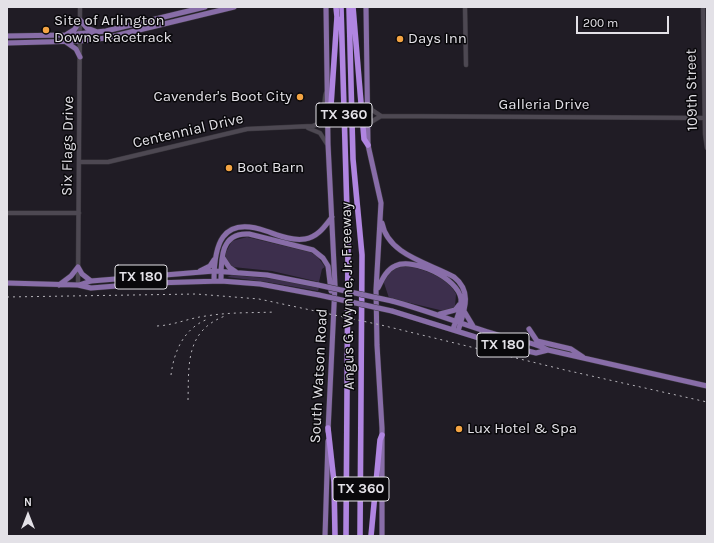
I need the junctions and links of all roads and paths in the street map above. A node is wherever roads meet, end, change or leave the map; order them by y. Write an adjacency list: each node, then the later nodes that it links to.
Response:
1 (80, 7): 15 (street, Six Flags Drive)
2 (205, 7): 13 (main road)
3 (234, 7): 16 (main road)
4 (336, 7): 14 (highway, bridge)
5 (341, 7): 11 (main road); 14 (highway, Angus G. Wynne, Jr. Freeway / TX 360)
6 (349, 7): 12 (highway, Angus G. Wynne, Jr. Freeway / TX 360)
7 (353, 7): 12 (highway)
8 (465, 7): 25 (street)
9 (703, 7): 26 (street, 109th Street)
10 (366, 8): 28 (main road)
11 (326, 10): 27 (main road, South Watson Road)
12 (352, 15): 35 (highway); 73 (highway, Angus G. Wynne, Jr. Freeway / TX 360)
13 (168, 16): 16 (main road); 17 (main road)
14 (340, 17): 31 (highway); 72 (highway, Angus G. Wynne, Jr. Freeway / TX 360)
15 (80, 20): 17 (main road); 18 (street, Six Flags Drive); 19 (main road)
16 (143, 30): 21 (main road)
17 (98, 32): 18 (main road)
18 (80, 34): 19 (main road); 21 (street, Six Flags Drive)
19 (66, 35): 20 (main road)
20 (7, 36)
21 (80, 41): 22 (main road); 24 (street, Six Flags Drive)
22 (65, 42): 23 (main road); 24 (main road)
23 (7, 43)
24 (80, 57): 37 (street, Six Flags Drive)
25 (466, 65)
26 (705, 67): 30 (street, 109th Street)
27 (327, 91): 31 (main road, South Watson Road); 32 (street, Centennial Drive)
28 (367, 101): 29 (street); 33 (main road)
29 (382, 116): 30 (street, Galleria Drive); 33 (street)
30 (706, 118): 36 (street, 109th Street)
31 (327, 124): 34 (main road, South Watson Road)
32 (303, 127): 34 (street, Centennial Drive); 37 (street, Centennial Drive)
33 (367, 130): 35 (main road)
34 (328, 144): 41 (main road, South Watson Road)
35 (368, 145): 40 (main road)
36 (707, 148)
37 (79, 162): 39 (street, Six Flags Drive)
38 (7, 213): 39 (street)
39 (79, 213): 44 (street, Six Flags Drive)
40 (381, 215): 55 (main road); 58 (main road)
41 (332, 216): 43 (main road); 56 (main road, South Watson Road)
42 (222, 256): 47 (main road); 48 (main road); 56 (main road)
43 (215, 260): 45 (main road); 46 (main road)
44 (78, 267): 49 (main road); 53 (main road); 54 (street, Six Flags Drive)
45 (214, 271): 46 (main road, TX 180); 47 (main road, TX 180); 50 (main road)
46 (198, 272): 49 (main road, TX 180)
47 (221, 272): 48 (main road, TX 180); 51 (main road)
48 (237, 272): 59 (main road, TX 180, bridge)
49 (90, 281): 54 (main road, TX 180)
50 (214, 281): 51 (main road, TX 180); 54 (main road, TX 180)
51 (221, 281): 62 (main road, TX 180, bridge)
52 (7, 283): 53 (main road, TX 180)
53 (59, 285): 54 (main road, TX 180)
54 (78, 285)
55 (376, 290): 57 (main road); 69 (main road)
56 (334, 294): 68 (main road, South Watson Road)
57 (461, 302): 59 (main road); 60 (main road)
58 (464, 311): 60 (main road); 61 (main road)
59 (438, 314): 60 (main road, TX 180)
60 (458, 321): 61 (main road, TX 180); 62 (main road); 64 (main road)
61 (474, 326): 65 (main road, TX 180)
62 (453, 329): 64 (main road, TX 180)
63 (529, 329): 66 (main road)
64 (458, 330): 65 (main road, TX 180)
65 (548, 350): 66 (main road, TX 180)
66 (585, 359): 67 (main road, TX 180)
67 (707, 386)
68 (328, 428): 70 (main road, South Watson Road); 71 (highway)
69 (382, 435): 74 (highway); 75 (main road)
70 (325, 536)
71 (335, 536)
72 (346, 536)
73 (360, 536)
74 (371, 536)
75 (382, 536)

